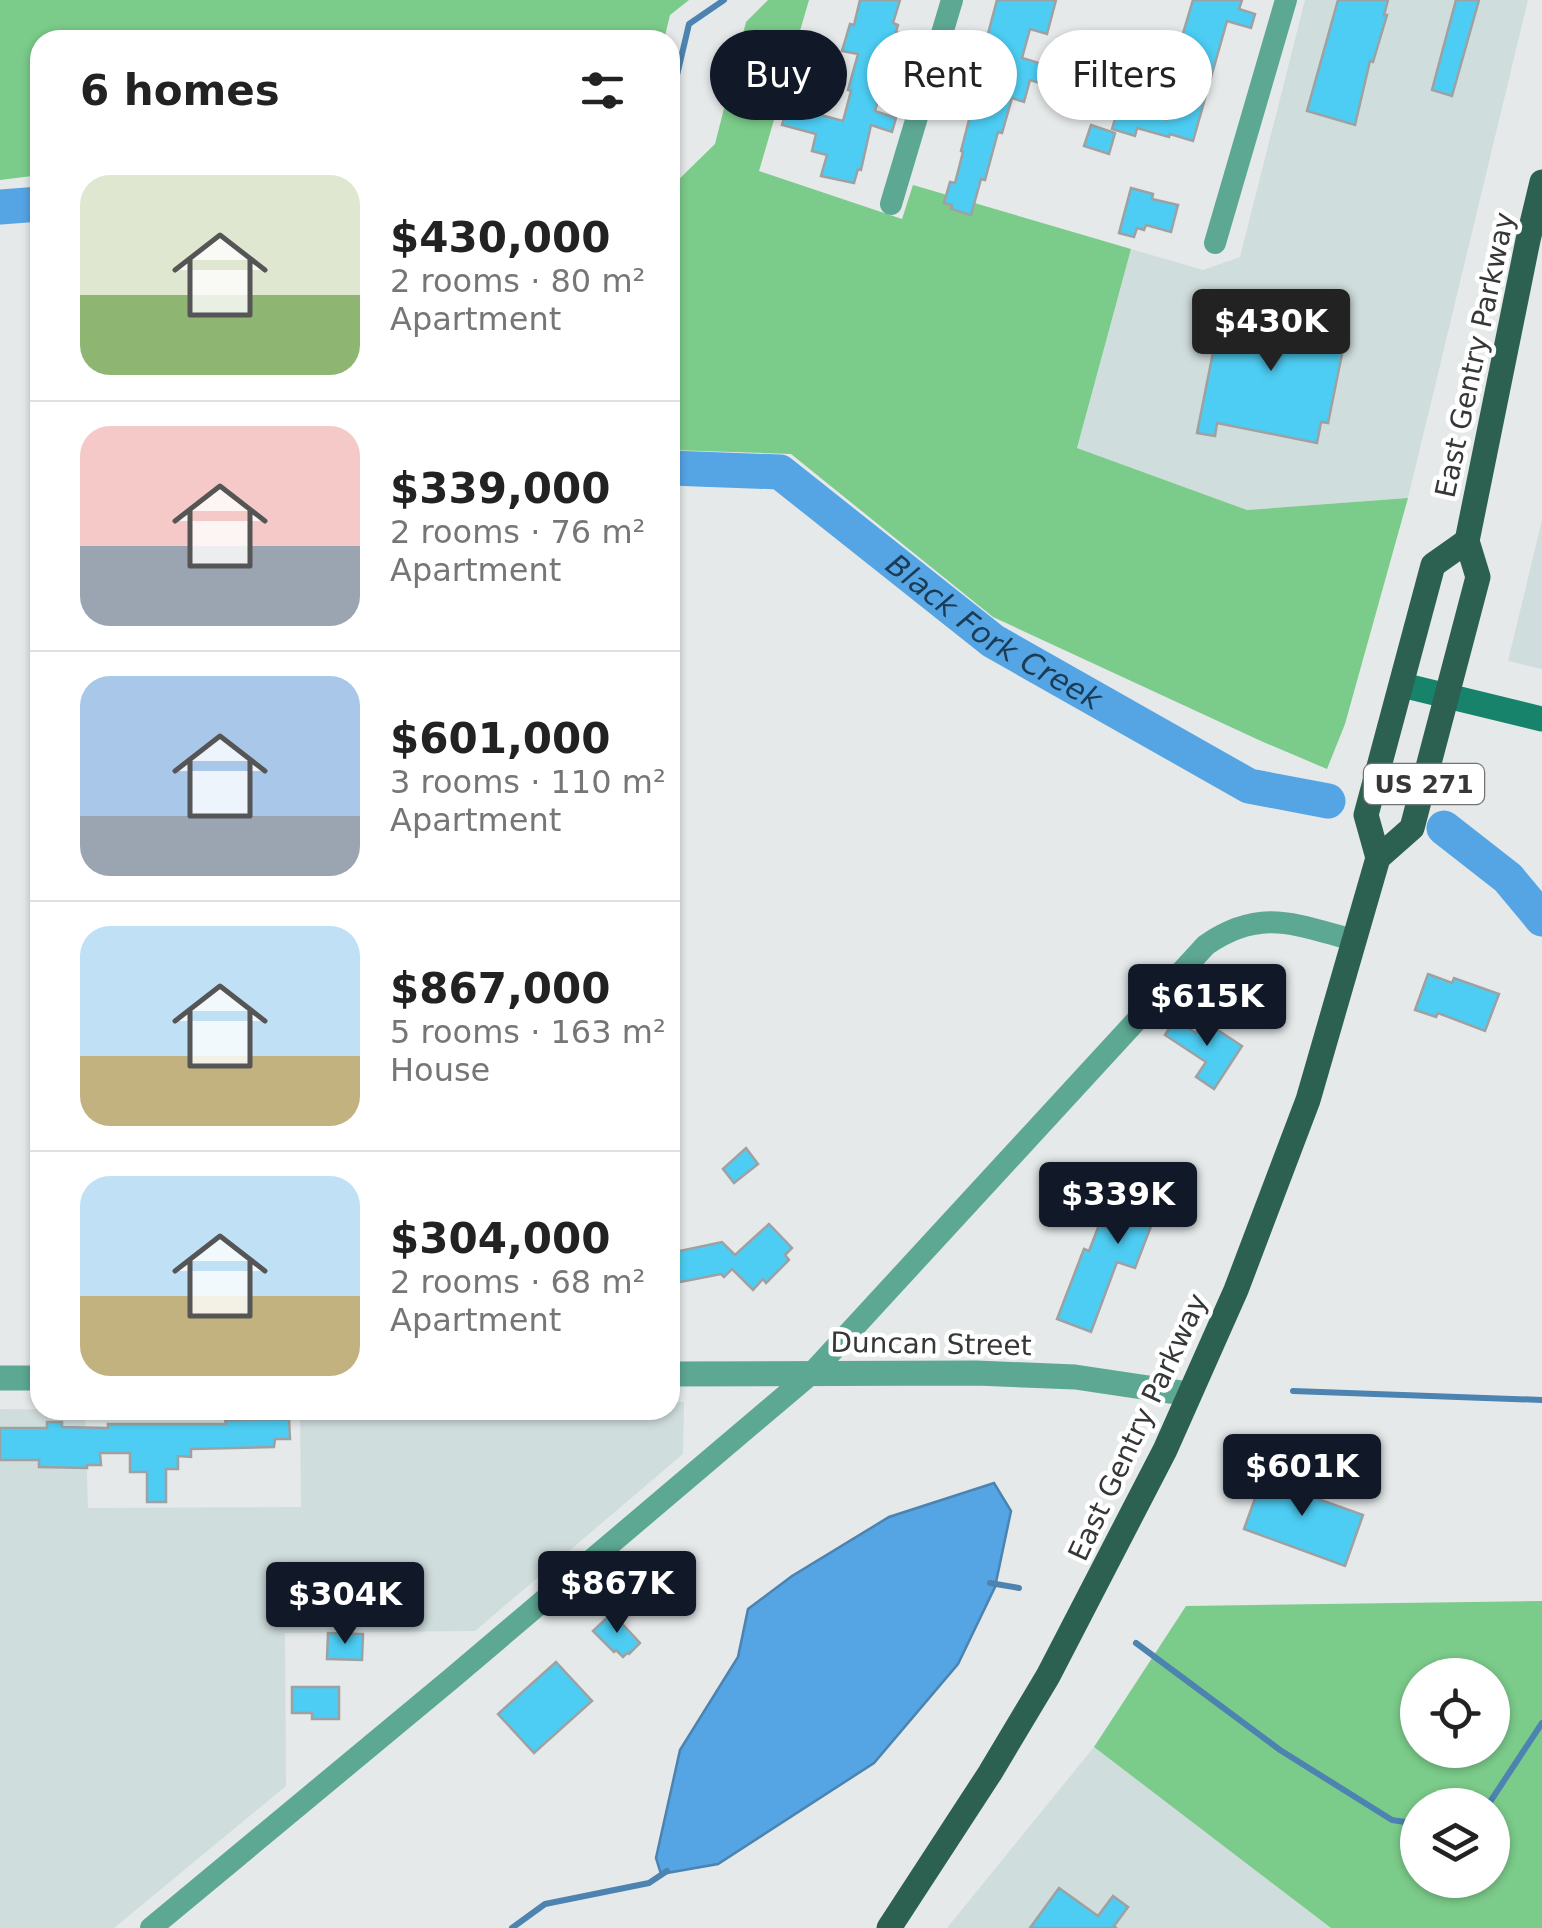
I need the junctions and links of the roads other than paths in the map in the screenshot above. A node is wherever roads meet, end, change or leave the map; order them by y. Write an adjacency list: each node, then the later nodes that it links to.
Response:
1 (952, 0): 4 (street)
2 (1286, 0): 6 (street)
3 (1542, 182): 5 (main road, East Gentry Parkway / US 271)
4 (890, 204)
5 (1535, 241): 7 (main road, East Gentry Parkway / US 271)
6 (1215, 243)
7 (1467, 541): 8 (main road, East Gentry Parkway / US 271); 9 (main road, East Gentry Parkway / US 271)
8 (1402, 684): 9 (main road); 11 (main road, East Gentry Parkway / US 271)
9 (1447, 696): 10 (main road); 11 (main road, East Gentry Parkway / US 271)
10 (1542, 719)
11 (1378, 858): 12 (main road, East Gentry Parkway / US 271)
12 (1354, 940): 13 (street); 17 (main road, East Gentry Parkway / US 271)
13 (812, 1373): 14 (street, Duncan Street); 17 (street, Duncan Street); 18 (street)
14 (680, 1374)
15 (0, 1378): 16 (street)
16 (30, 1378)
17 (1190, 1394): 19 (main road, East Gentry Parkway / US 271)
18 (151, 1928)
19 (890, 1928)

